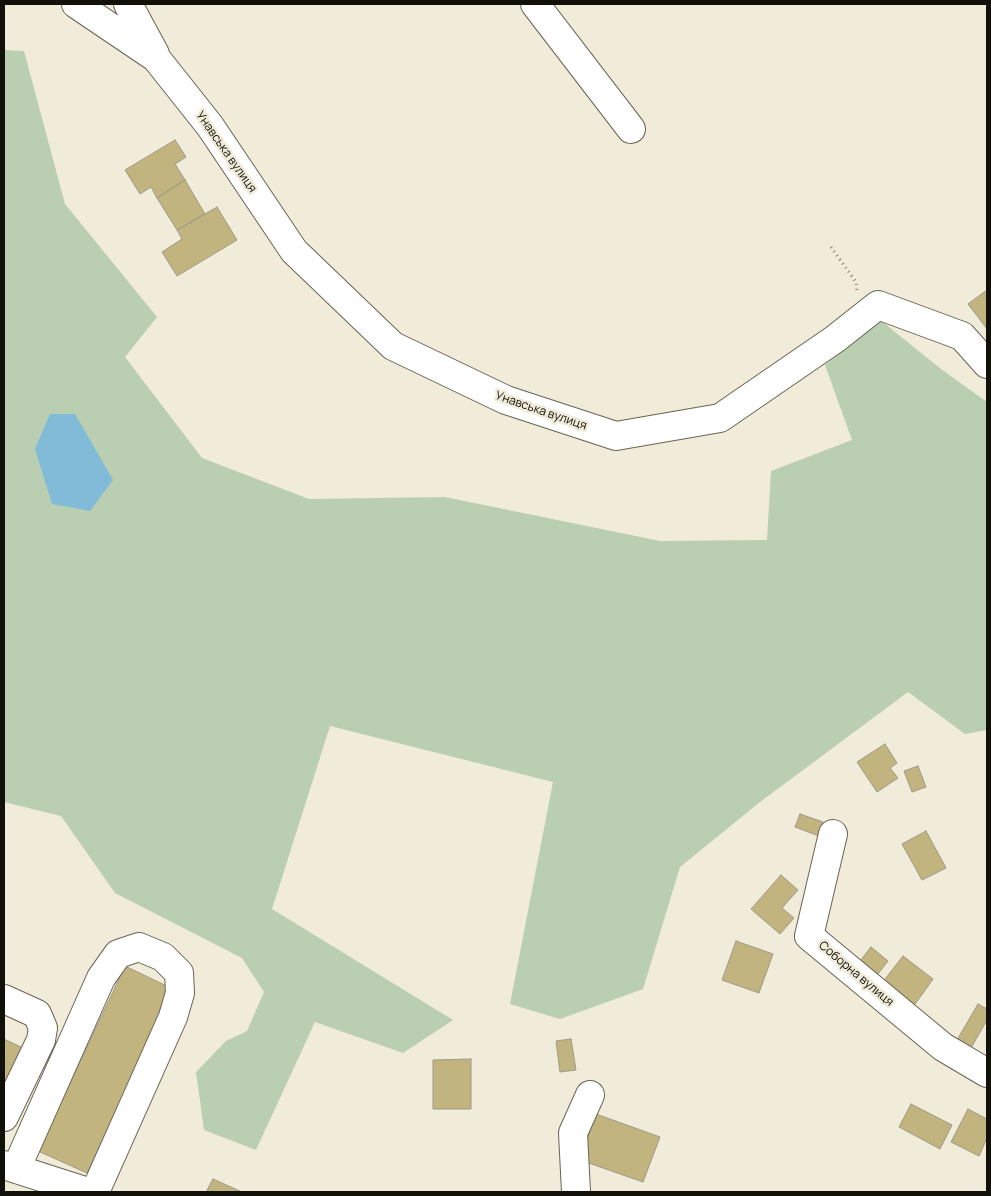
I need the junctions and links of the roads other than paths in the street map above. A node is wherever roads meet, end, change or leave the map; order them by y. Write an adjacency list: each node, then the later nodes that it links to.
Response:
1 (76, 4): 4 (street, Унавська вулиця)
2 (128, 4): 4 (street, Унавська вулиця)
3 (535, 4): 5 (street)
4 (156, 58): 6 (street, Унавська вулиця)
5 (631, 129)
6 (987, 364)
7 (833, 834): 9 (street, Соборна вулиця)
8 (4, 999): 11 (street)
9 (987, 1073)
10 (590, 1095): 15 (street)
11 (4, 1117)
12 (10, 1168): 13 (street); 14 (street)
13 (88, 1192)
14 (95, 1192)
15 (576, 1192)

